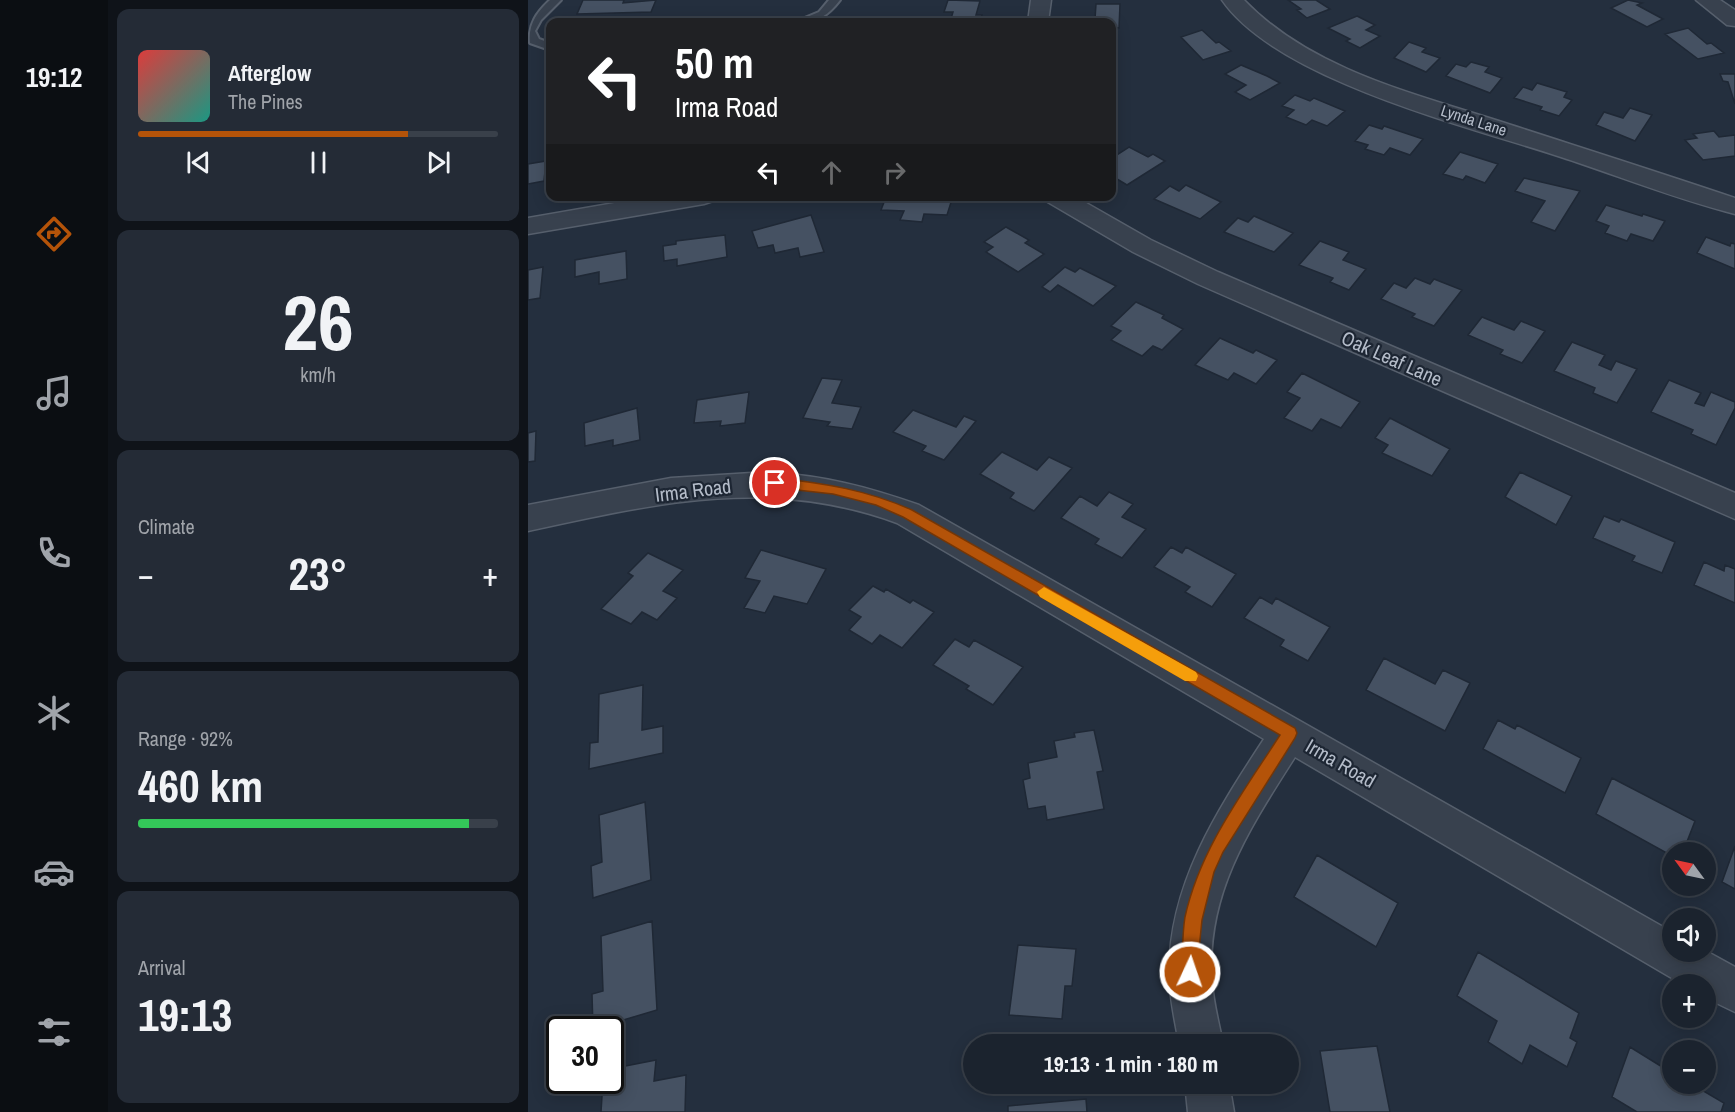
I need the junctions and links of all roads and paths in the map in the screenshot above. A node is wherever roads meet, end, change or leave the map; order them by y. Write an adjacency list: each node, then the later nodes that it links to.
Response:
1 (556, 0): 9 (lane)
2 (836, 0): 6 (lane)
3 (1041, 0): 7 (street)
4 (1232, 0): 12 (street, Lynda Lane)
5 (1706, 0): 8 (street)
6 (812, 18)
7 (1039, 18)
8 (1735, 20)
9 (546, 46)
10 (675, 201): 13 (street)
11 (1064, 201): 14 (street, Oak Leaf Lane)
12 (1735, 206)
13 (528, 226)
14 (1735, 507)
15 (528, 518): 16 (street, Irma Road)
16 (1290, 733): 17 (street, Irma Road); 18 (street)
17 (1735, 991)
18 (1199, 1034)
19 (1209, 1094): 20 (street)
20 (1211, 1112)

